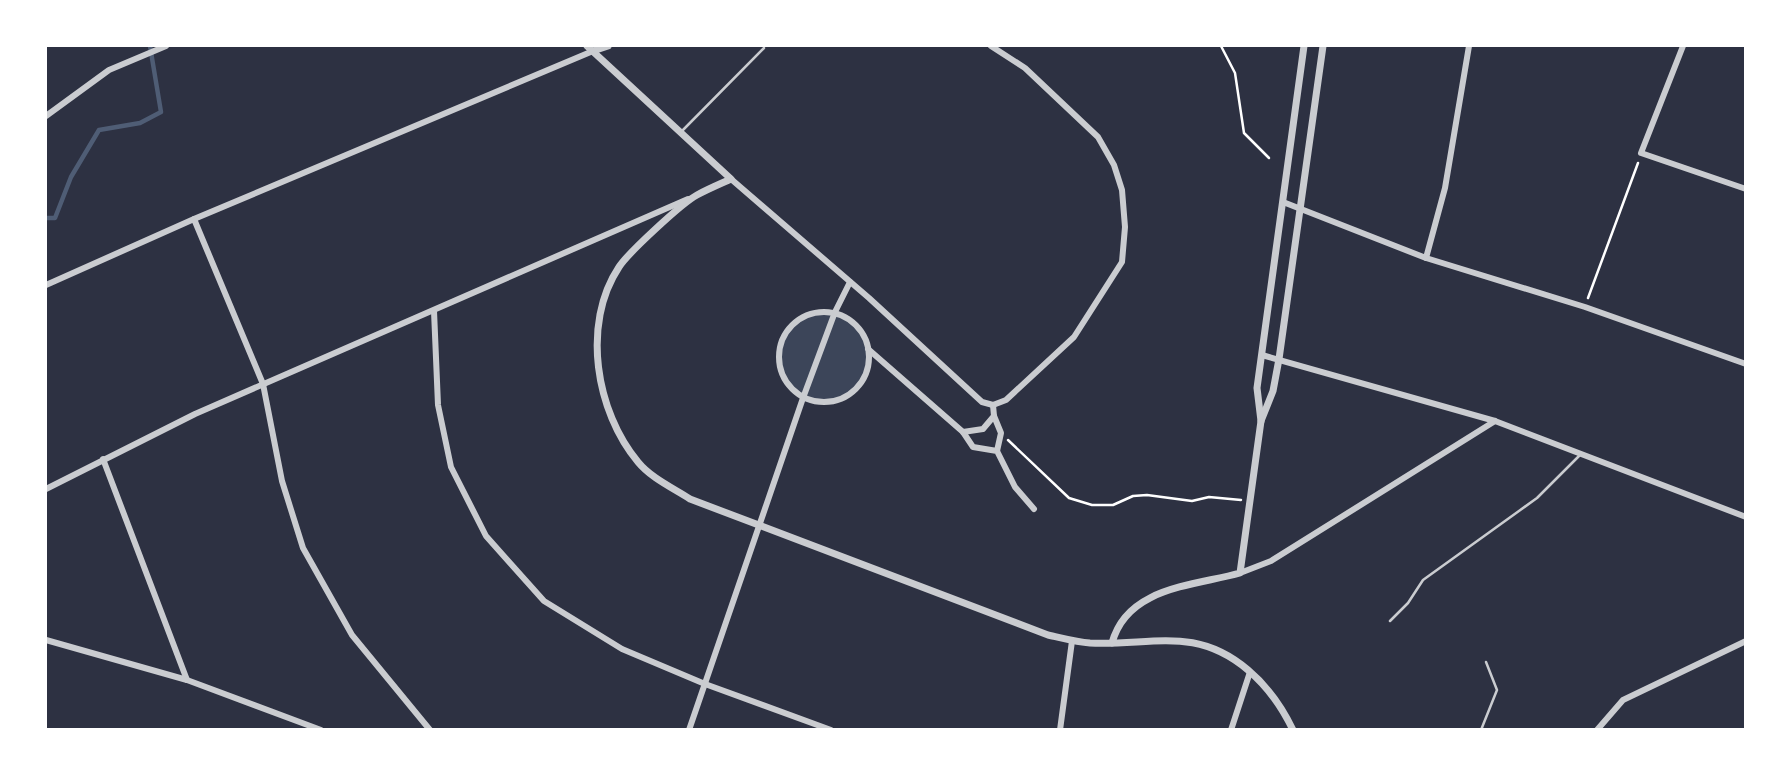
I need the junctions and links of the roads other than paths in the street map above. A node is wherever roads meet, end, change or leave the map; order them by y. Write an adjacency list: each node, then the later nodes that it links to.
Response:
1 (608, 46): 8 (street)
2 (991, 46): 29 (street)
3 (1304, 46): 15 (street)
4 (1323, 46): 16 (street)
5 (1469, 46): 18 (street)
6 (1683, 46): 13 (street)
7 (163, 47): 10 (street)
8 (590, 48): 11 (street); 17 (street)
9 (764, 48): 11 (lane)
10 (46, 116)
11 (681, 132): 12 (street)
12 (731, 179): 14 (street); 19 (street)
13 (1745, 190)
14 (695, 195): 21 (street); 40 (street)
15 (1283, 202): 16 (street); 24 (street)
16 (1301, 209): 18 (street); 25 (street)
17 (194, 219): 20 (street); 27 (street)
18 (1426, 258): 26 (street)
19 (850, 282): 22 (street); 29 (street)
20 (46, 285)
21 (434, 311): 27 (street); 50 (street)
22 (835, 312): 23 (street); 28 (street); 28 (street)
23 (868, 349): 28 (street); 33 (street)
24 (1262, 355): 25 (street); 31 (street)
25 (1279, 359): 31 (street); 32 (street)
26 (1745, 364)
27 (263, 384): 36 (street); 51 (street)
28 (803, 398): 40 (street)
29 (993, 405): 30 (street)
30 (994, 416): 33 (street); 34 (street)
31 (1261, 421): 41 (street)
32 (1494, 421): 35 (street); 41 (street)
33 (963, 432): 34 (street)
34 (997, 452): 38 (street)
35 (1581, 454): 39 (street); 42 (lane)
36 (103, 459): 37 (street); 49 (street)
37 (46, 489)
38 (1034, 509)
39 (1745, 517)
40 (759, 524): 44 (street); 50 (street)
41 (1240, 573): 46 (street)
42 (1390, 621)
43 (46, 640): 49 (street)
44 (1072, 641): 46 (street); 56 (street)
45 (1745, 641): 59 (street)
46 (1112, 643): 48 (street)
47 (1486, 662): 58 (lane)
48 (1250, 672): 52 (street); 57 (street)
49 (187, 680): 53 (street)
50 (705, 684): 54 (street); 55 (street)
51 (425, 728)
52 (1293, 729)
53 (321, 730)
54 (690, 730)
55 (831, 730)
56 (1060, 730)
57 (1231, 730)
58 (1481, 730)
59 (1597, 730)

